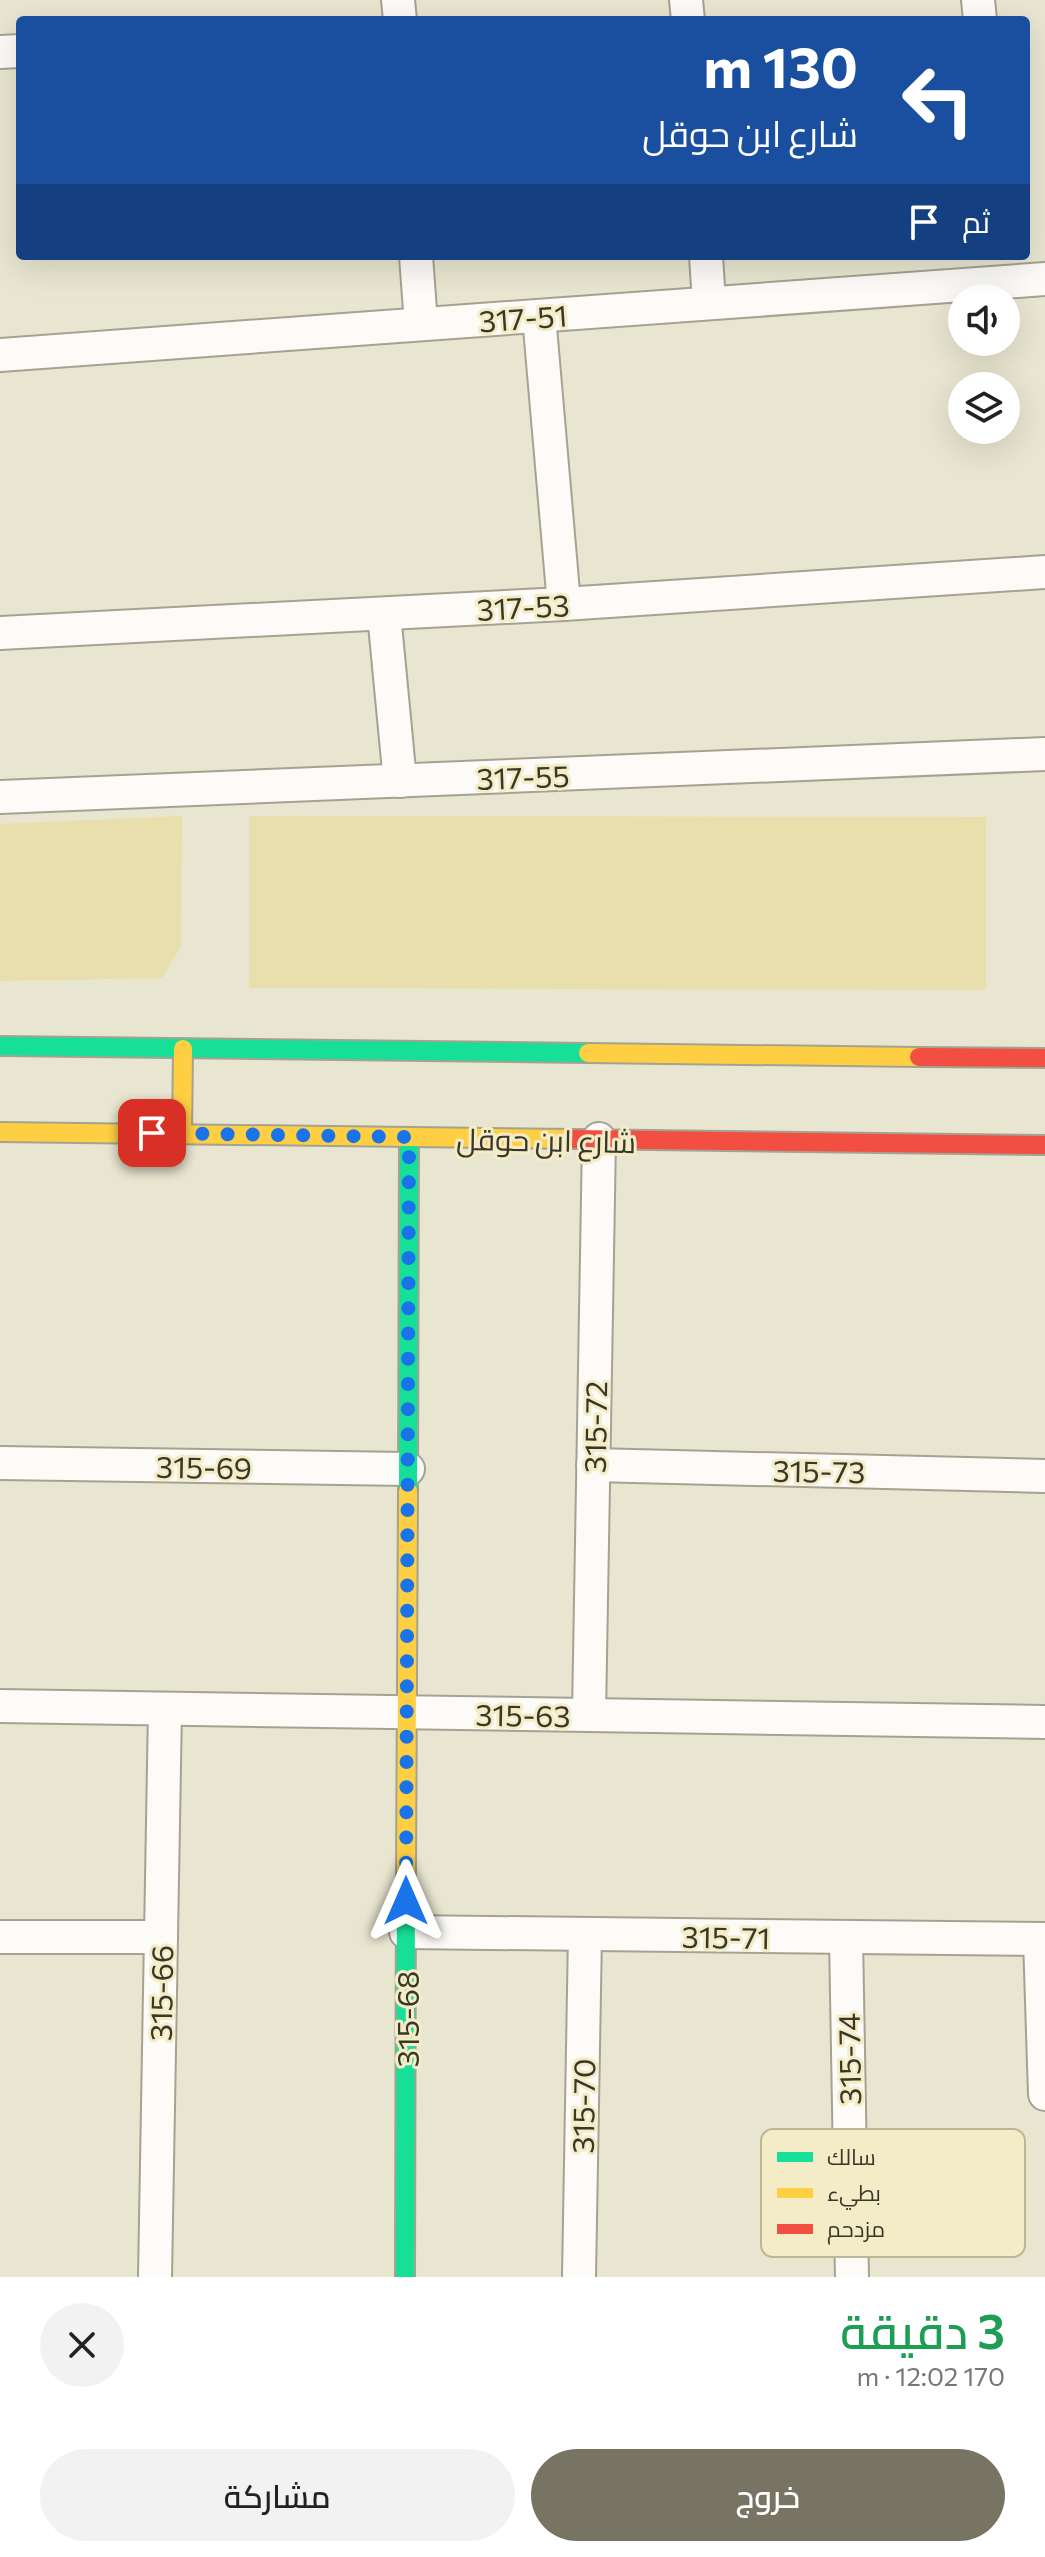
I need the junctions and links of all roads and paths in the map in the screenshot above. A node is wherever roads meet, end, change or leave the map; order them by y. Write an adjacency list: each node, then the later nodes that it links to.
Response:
1 (416, 260): 7 (street)
2 (706, 260): 5 (street)
3 (1001, 269): 4 (street, 317-51); 5 (street, 317-51)
4 (1045, 279)
5 (709, 303): 6 (street, 317-51)
6 (539, 316): 7 (street, 317-51); 10 (street)
7 (421, 324): 8 (street, 317-51)
8 (0, 355)
9 (1045, 572): 10 (street, 317-53)
10 (564, 604): 11 (street, 317-53)
11 (384, 614): 12 (street, 317-53); 14 (street)
12 (0, 633)
13 (1045, 754): 14 (street, 317-55)
14 (400, 781): 15 (street, 317-55)
15 (0, 797)
16 (0, 1046): 17 (street)
17 (183, 1049): 18 (street); 20 (street)
18 (1045, 1058)
19 (0, 1132): 20 (street, شارع ابن حوقل)
20 (182, 1134): 21 (street, شارع ابن حوقل)
21 (409, 1137): 22 (street, شارع ابن حوقل); 26 (street, 315-68)
22 (599, 1139): 23 (street, شارع ابن حوقل); 25 (street, 315-72)
23 (1045, 1145)
24 (0, 1463): 26 (street, 315-69)
25 (593, 1465): 27 (street, 315-73); 31 (street, 315-72)
26 (408, 1469): 30 (street, 315-68)
27 (1045, 1476)
28 (0, 1706): 29 (street, 315-63)
29 (165, 1709): 30 (street, 315-63); 36 (street, 315-66)
30 (407, 1712): 31 (street, 315-63); 33 (street, 315-68)
31 (589, 1715): 32 (street, 315-63)
32 (1045, 1722)
33 (406, 1932): 34 (street, 315-71); 43 (street, 315-68)
34 (585, 1934): 37 (street, 315-71); 44 (street, 315-70)
35 (0, 1937): 36 (street)
36 (161, 1937): 42 (street, 315-66)
37 (846, 1937): 38 (street, 315-71); 40 (street, 315-74)
38 (1042, 1939): 39 (street)
39 (1045, 2094)
40 (849, 2129)
41 (852, 2257): 45 (street, 315-74)
42 (155, 2277)
43 (405, 2277)
44 (579, 2277)
45 (852, 2277)

